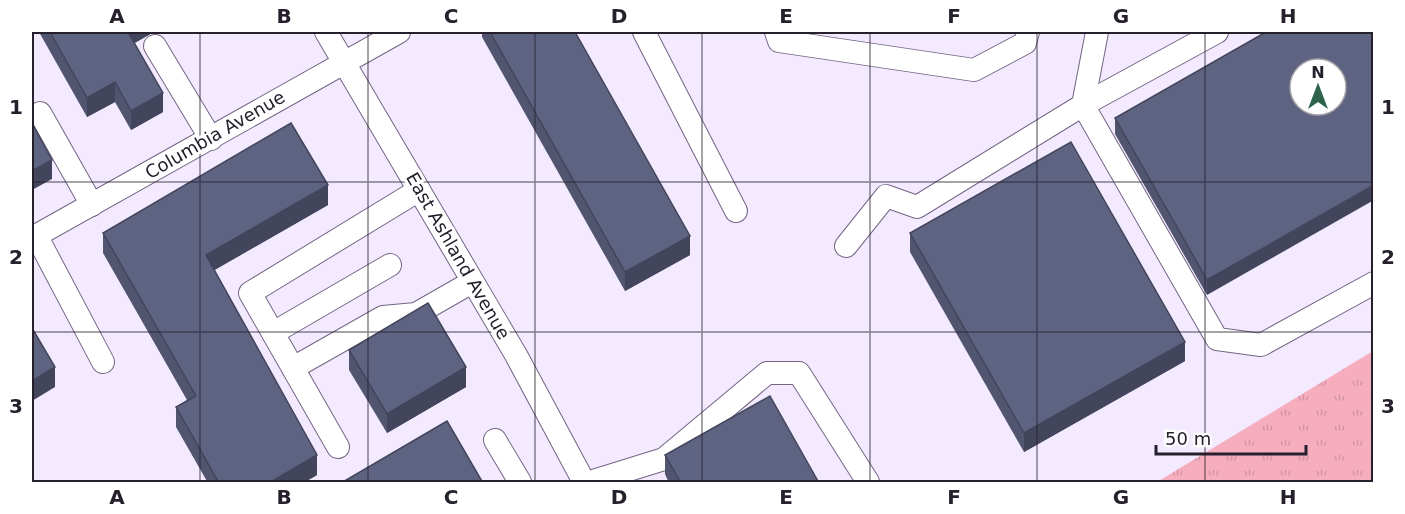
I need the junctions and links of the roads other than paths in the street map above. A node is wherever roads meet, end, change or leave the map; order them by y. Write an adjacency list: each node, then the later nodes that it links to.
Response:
1 (326, 32): 9 (street, East Ashland Avenue)
2 (399, 32): 9 (street, Columbia Avenue)
3 (644, 32): 15 (street)
4 (776, 32): 5 (street)
5 (1028, 32)
6 (1097, 32): 10 (street)
7 (1217, 32): 10 (street)
8 (155, 46): 12 (street)
9 (344, 61): 12 (street, Columbia Avenue); 13 (street, East Ashland Avenue)
10 (1083, 105): 17 (street); 20 (street)
11 (40, 113): 14 (street)
12 (211, 139): 14 (street, Columbia Avenue)
13 (419, 190): 19 (street, East Ashland Avenue); 21 (street)
14 (92, 205): 16 (street, Columbia Avenue)
15 (736, 211)
16 (34, 237): 22 (street)
17 (846, 246)
18 (390, 265): 21 (street)
19 (472, 282): 23 (street); 27 (street, East Ashland Avenue)
20 (1374, 283)
21 (273, 333): 23 (street)
22 (103, 362)
23 (293, 368): 25 (street)
24 (495, 440): 26 (street)
25 (338, 447)
26 (520, 483)
27 (584, 483)
28 (590, 483): 29 (street)
29 (868, 483)

